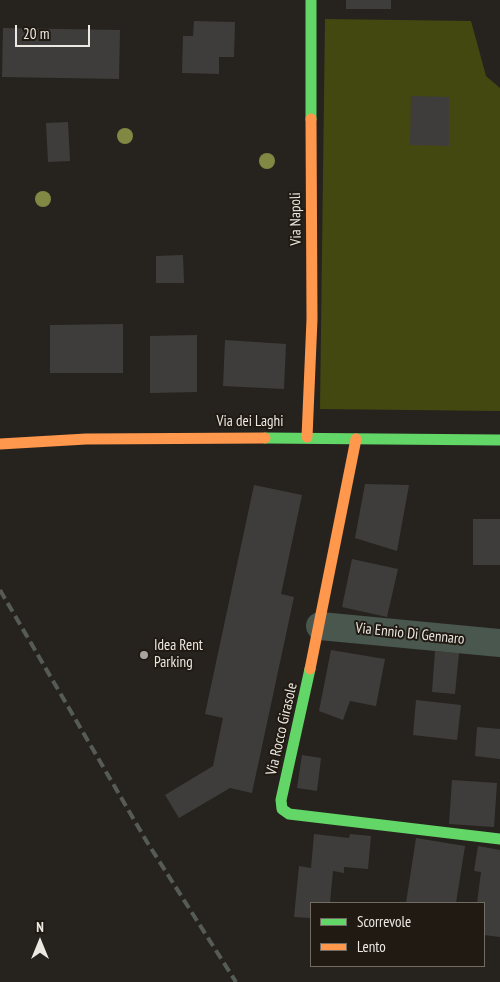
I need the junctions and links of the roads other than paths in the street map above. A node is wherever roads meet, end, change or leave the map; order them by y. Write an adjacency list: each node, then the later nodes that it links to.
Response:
1 (311, 0): 2 (street, Via Napoli)
2 (307, 437): 3 (street, Via dei Laghi); 5 (street, Via dei Laghi)
3 (356, 439): 4 (street, Via dei Laghi); 6 (street, Via Rocco Girasole)
4 (492, 439)
5 (0, 444)
6 (320, 626): 7 (street, Via Ennio Di Gennaro); 8 (street, Via Rocco Girasole)
7 (500, 643)
8 (500, 838)

